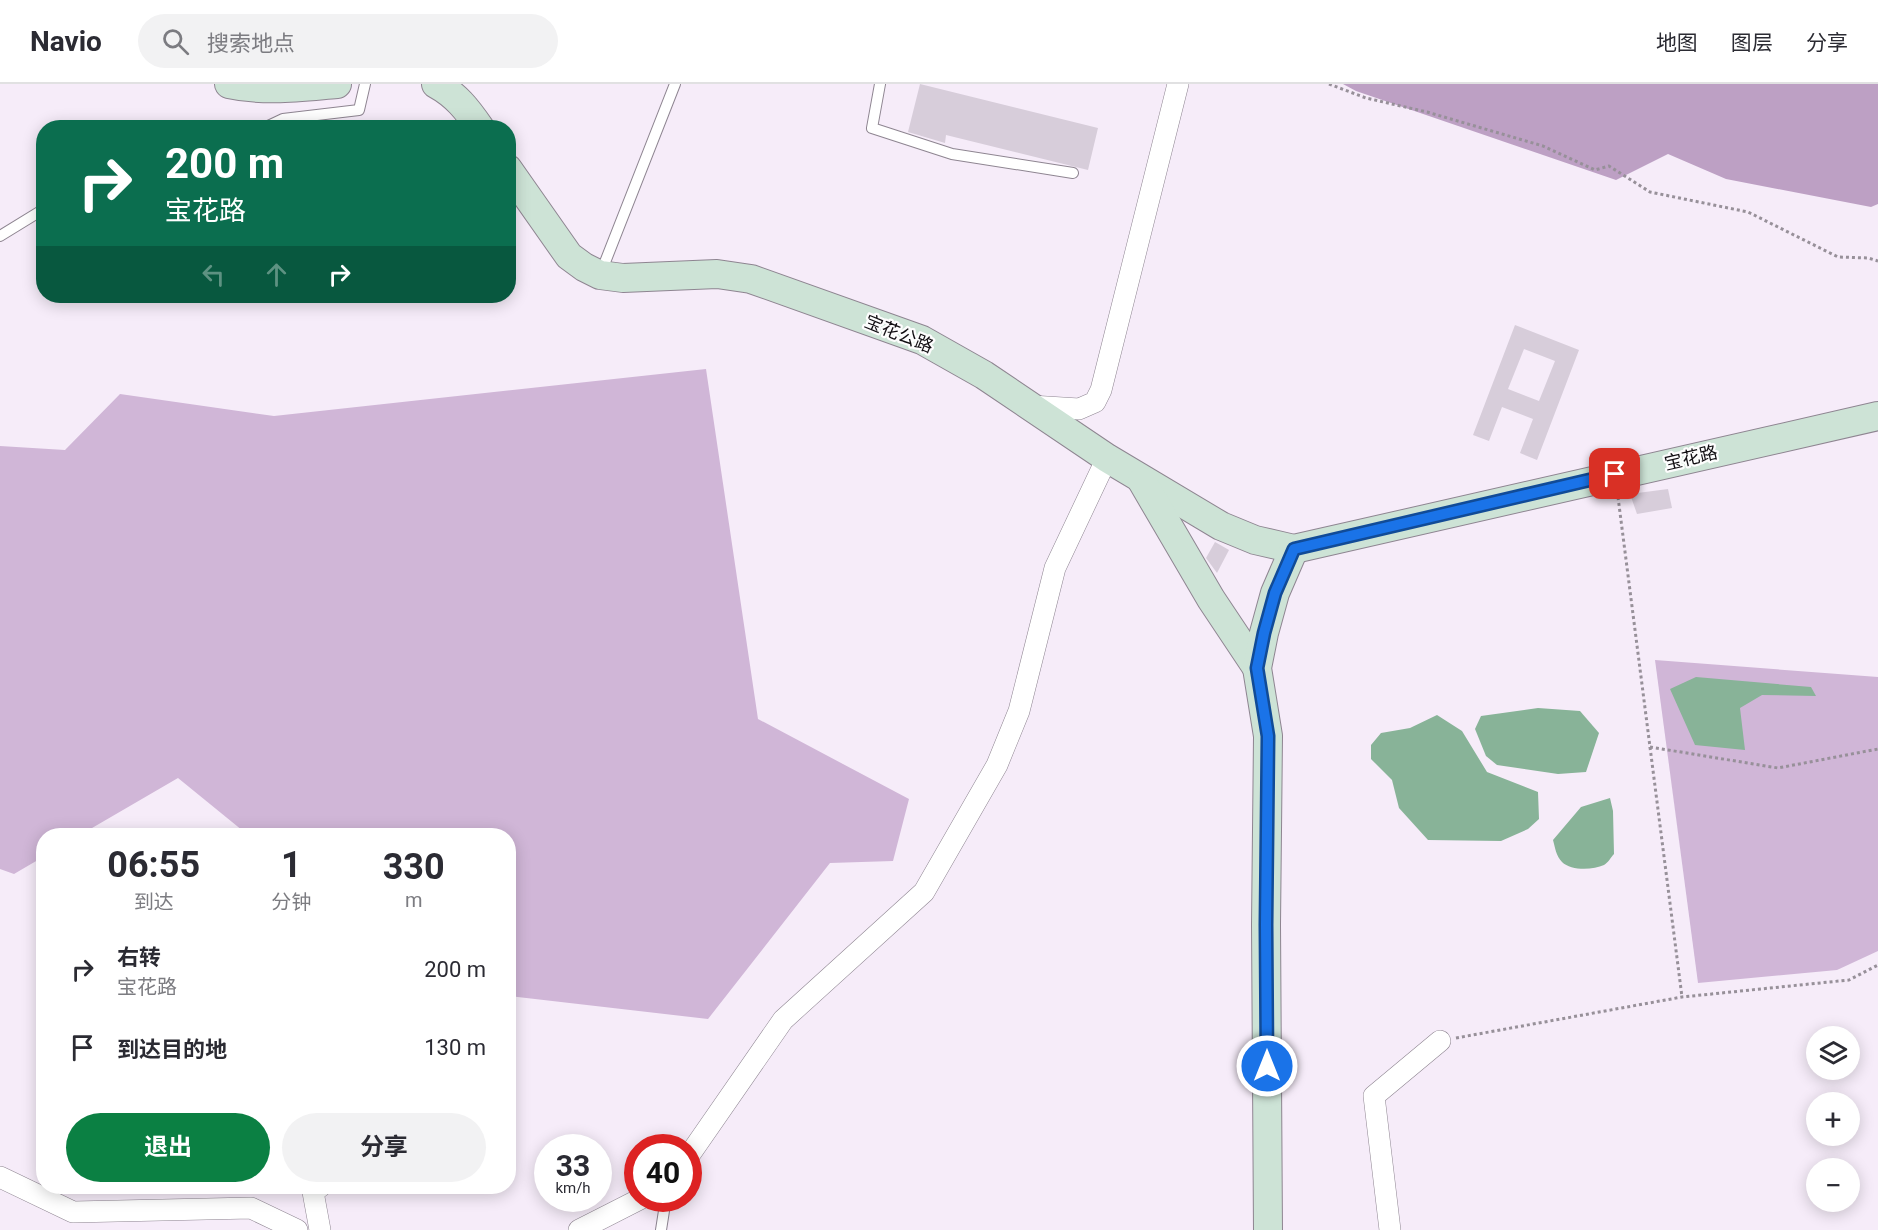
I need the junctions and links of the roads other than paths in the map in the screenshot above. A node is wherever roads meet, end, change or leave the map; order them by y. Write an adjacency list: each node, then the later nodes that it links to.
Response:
1 (229, 84): 2 (street)
2 (337, 84)
3 (365, 84): 8 (lane)
4 (436, 84): 9 (street)
5 (675, 84): 14 (lane)
6 (880, 84): 10 (lane)
7 (1178, 84): 15 (street)
8 (281, 120)
9 (475, 120)
10 (1073, 172)
11 (516, 180): 14 (street, 宝花公路)
12 (36, 214): 13 (lane)
13 (0, 236)
14 (600, 275): 15 (street, 宝花公路)
15 (1031, 406): 17 (street, 宝花公路)
16 (1878, 416): 19 (street, 宝花路)
17 (1107, 458): 18 (street, 宝花公路); 22 (street)
18 (1140, 479): 19 (street, 宝花公路); 20 (street)
19 (1294, 549): 20 (street)
20 (1257, 668): 31 (street)
21 (1440, 1041): 32 (street)
22 (702, 1137)
23 (0, 1177): 27 (street)
24 (316, 1194): 28 (street)
25 (624, 1207): 29 (street)
26 (663, 1212): 30 (lane)
27 (297, 1230)
28 (320, 1230)
29 (579, 1230)
30 (660, 1230)
31 (1268, 1230)
32 (1390, 1230)

